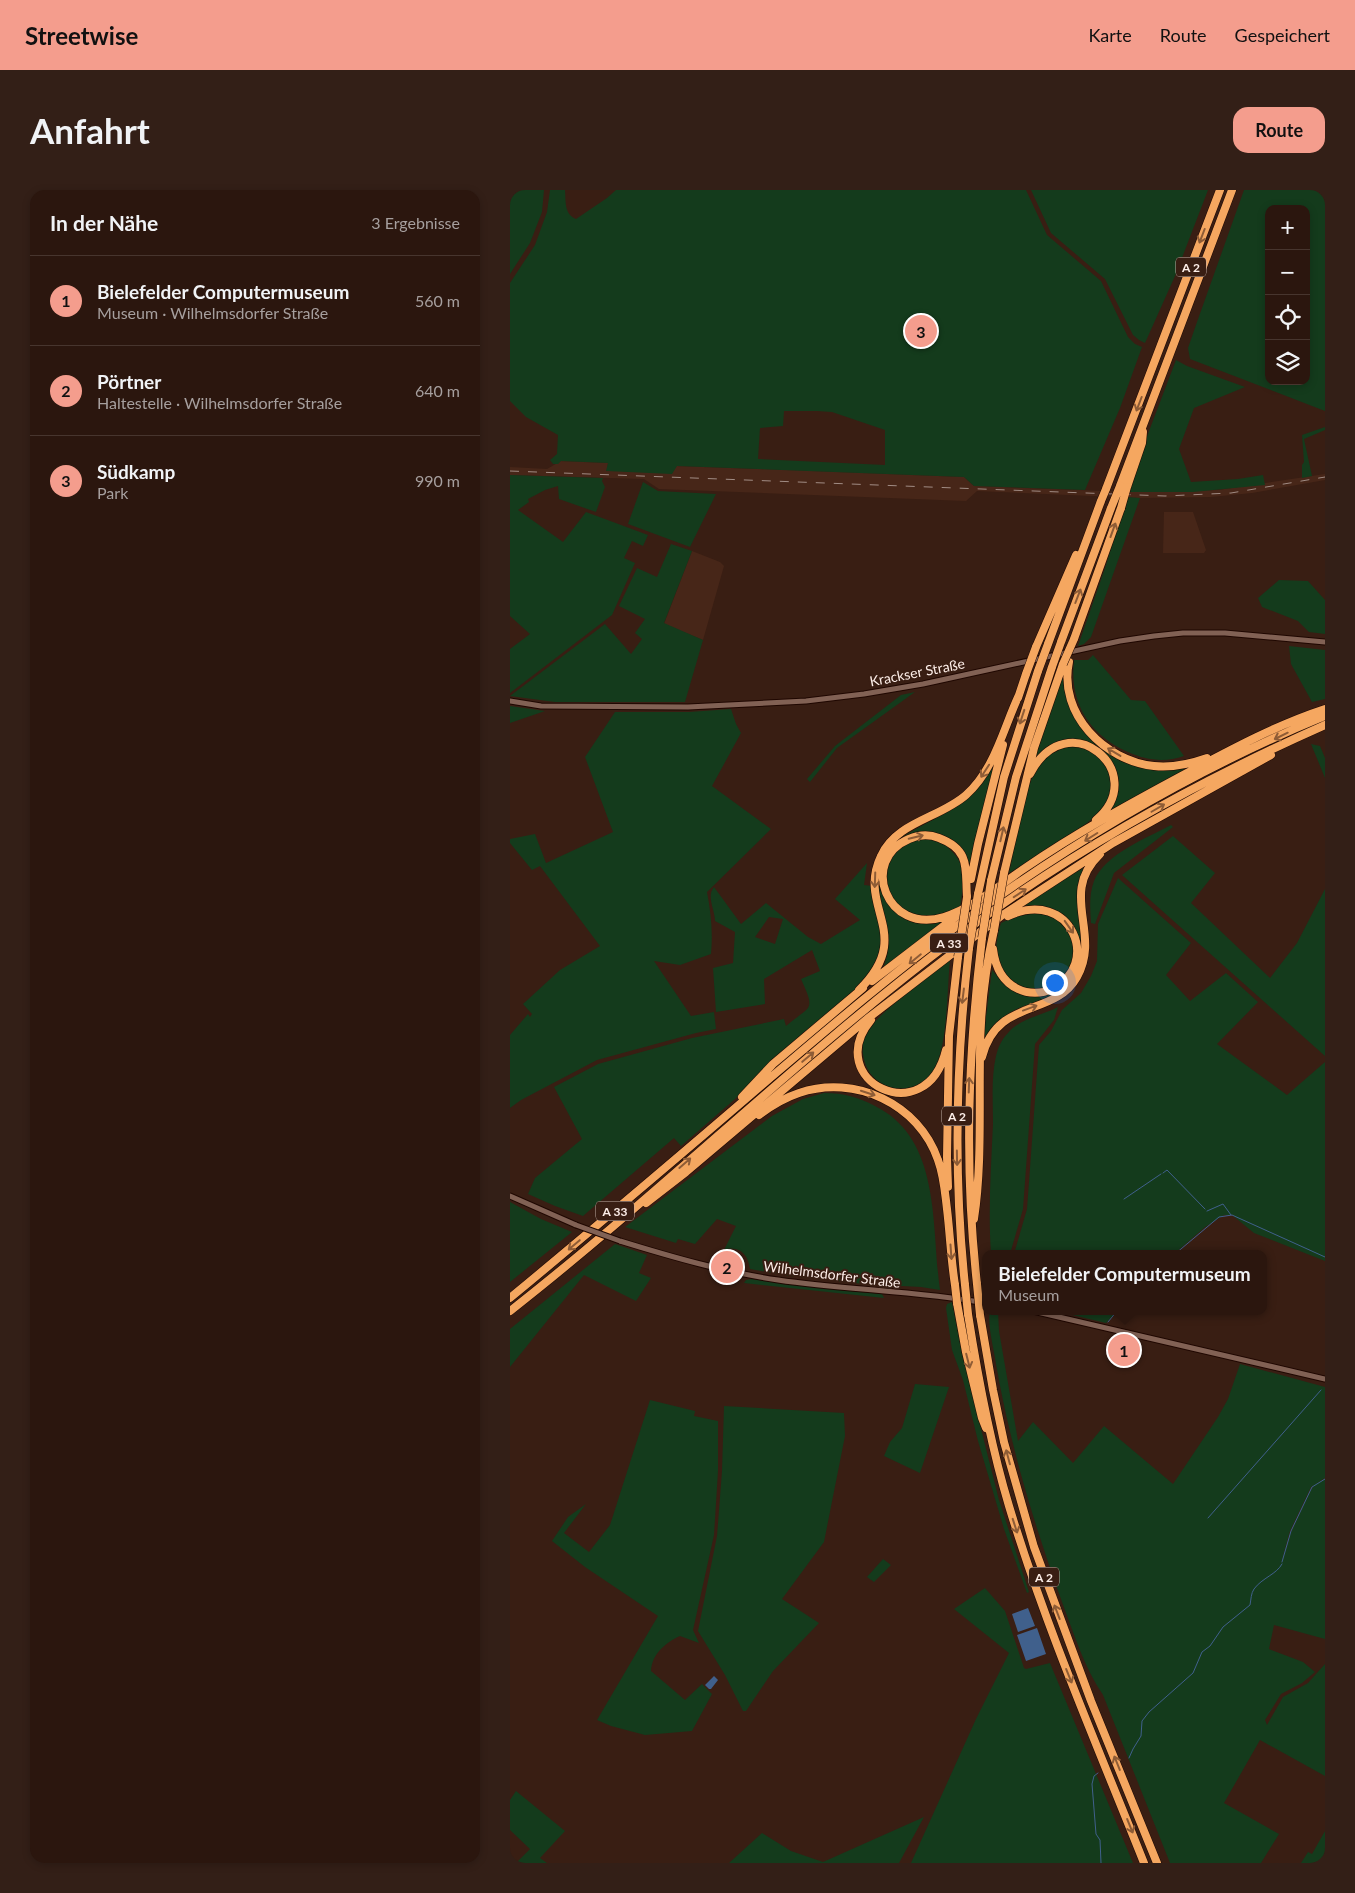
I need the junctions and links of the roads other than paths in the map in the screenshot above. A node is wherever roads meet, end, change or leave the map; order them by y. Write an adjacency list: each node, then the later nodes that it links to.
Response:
1 (1220, 190): 4 (highway, A 2, one-way to 4, bridge)
2 (1232, 190): 3 (highway, A 2)
3 (1123, 486): 6 (highway, one-way to 3, bridge); 18 (highway, A 2, one-way to 3, bridge)
4 (1089, 534): 7 (highway, bridge); 16 (highway, A 2, one-way to 16, bridge)
5 (1325, 642): 8 (street, Krackser Straße)
6 (1066, 663): 12 (highway, one-way to 6); 13 (highway)
7 (1019, 695): 17 (highway); 20 (highway, one-way to 20)
8 (510, 701)
9 (1325, 709): 12 (highway)
10 (1325, 716): 24 (highway, A 33, one-way to 24)
11 (1322, 727): 15 (highway); 27 (highway, A 33, one-way to 11)
12 (1244, 744): 14 (highway)
13 (1024, 787): 14 (highway); 19 (highway, bridge)
14 (1077, 835): 16 (highway)
15 (1119, 840): 18 (highway); 23 (highway, one-way to 15)
16 (981, 895): 17 (highway, one-way to 17); 20 (highway); 35 (highway, A 2, one-way to 35, bridge)
17 (967, 897): 22 (highway, bridge)
18 (981, 935): 19 (highway, one-way to 19); 21 (highway); 29 (highway, A 2, one-way to 18)
19 (992, 939): 23 (highway)
20 (859, 990): 24 (highway)
21 (881, 1008): 22 (highway); 25 (highway)
22 (949, 1036): 28 (highway)
23 (980, 1069): 29 (highway)
24 (718, 1122): 30 (highway, A 33, one-way to 30)
25 (728, 1136): 27 (highway); 28 (highway, one-way to 28)
26 (510, 1196): 31 (street, Wilhelmsdorfer Straße, bridge)
27 (622, 1218): 32 (highway, A 33)
28 (949, 1218): 35 (highway, one-way to 35, bridge)
29 (972, 1239): 37 (highway, A 2, one-way to 29, bridge)
30 (510, 1298)
31 (982, 1303)
32 (510, 1311)
33 (1050, 1315): 34 (street)
34 (1325, 1379)
35 (992, 1439): 36 (highway, A 2, one-way to 36)
36 (1144, 1863)
37 (1156, 1863)

